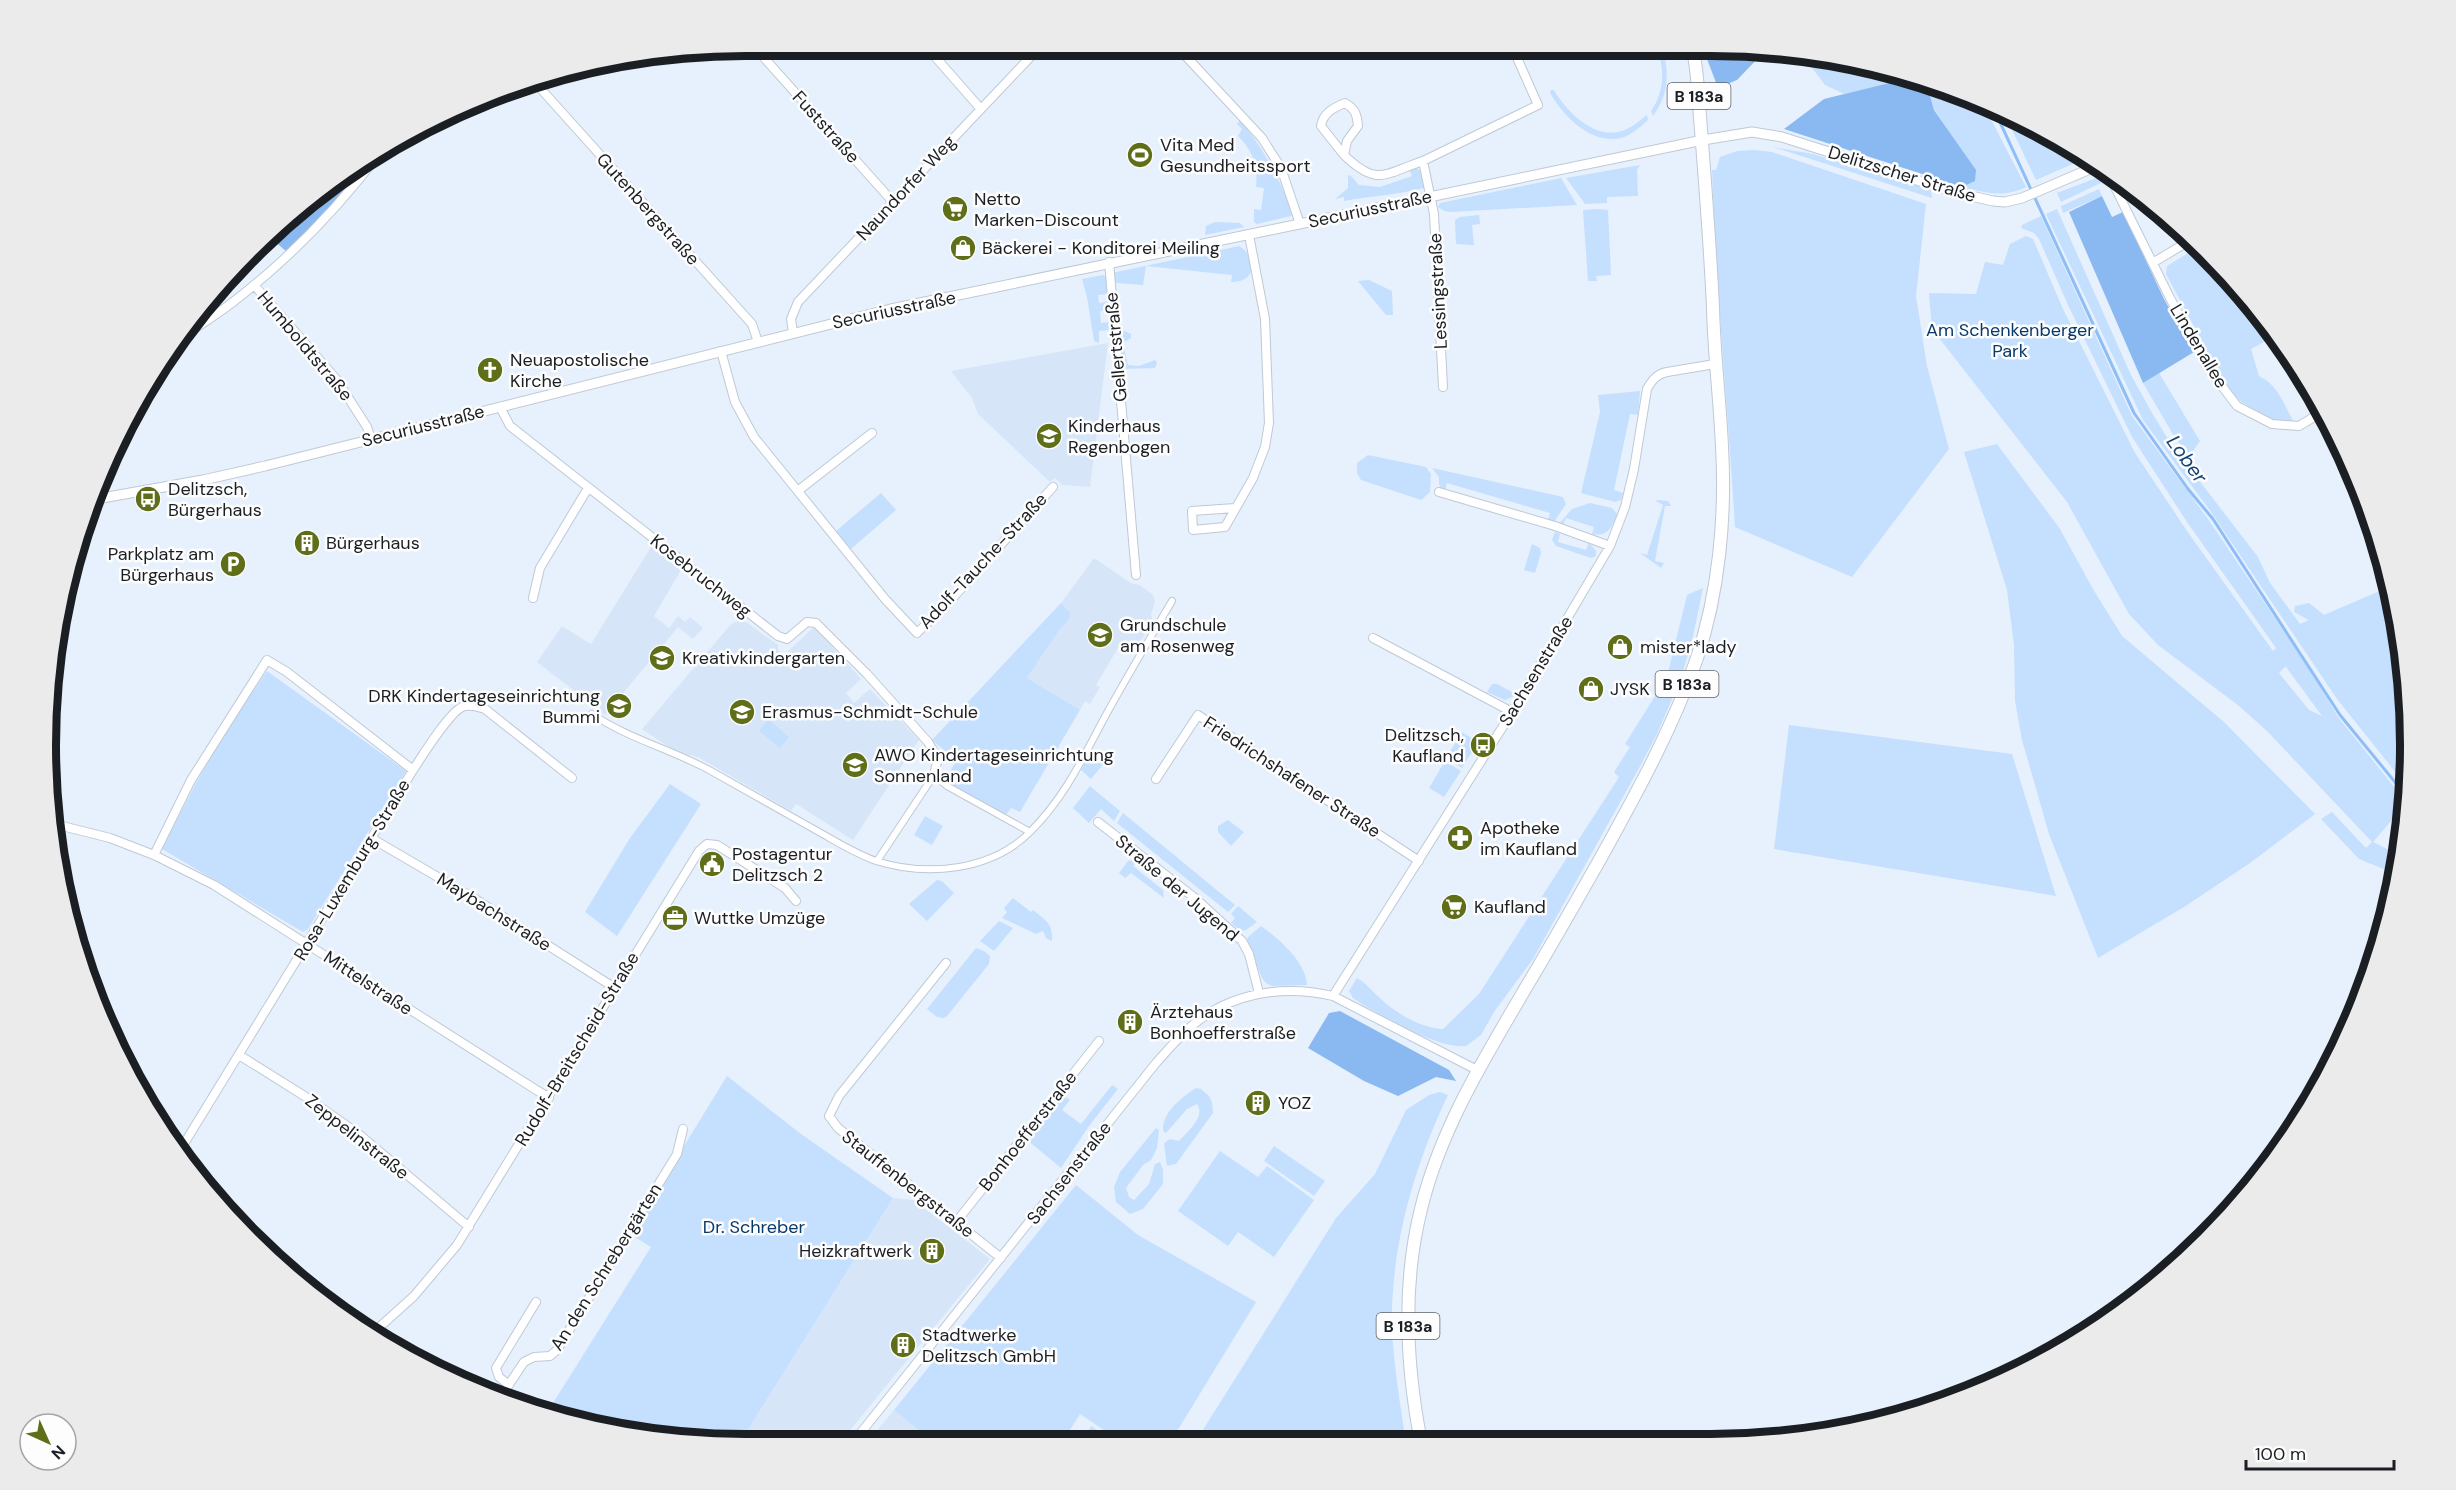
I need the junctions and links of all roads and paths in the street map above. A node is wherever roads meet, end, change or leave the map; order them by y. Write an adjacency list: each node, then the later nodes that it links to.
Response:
1 (762, 56): 16 (street, Fuststraße)
2 (934, 56): 8 (street)
3 (1031, 56): 8 (street, Naundorfer Weg)
4 (1186, 56): 17 (street)
5 (1516, 56): 11 (street)
6 (1694, 56): 9 (main road, B 183a)
7 (539, 87): 25 (street, Gutenbergstraße)
8 (980, 108): 16 (street, Naundorfer Weg)
9 (1703, 140): 13 (street, Delitzscher Straße); 15 (street, Securiusstraße); 27 (main road, B 183a)
10 (1344, 155): 10 (street); 11 (street)
11 (1423, 161): 15 (street, Lessingstraße)
12 (368, 168): 22 (street)
13 (2089, 169)
14 (2115, 187): 21 (street, Lindenallee)
15 (1431, 196): 17 (street, Securiusstraße); 28 (street, Lessingstraße)
16 (893, 202): 24 (street, Naundorfer Weg)
17 (1300, 224): 18 (street, Securiusstraße)
18 (1250, 235): 20 (street, Securiusstraße); 38 (street)
19 (2185, 244): 21 (street)
20 (1109, 262): 24 (street, Securiusstraße); 40 (street, Gellertstraße)
21 (2154, 262): 30 (street, Lindenallee)
22 (254, 285): 23 (street); 32 (street, Humboldtstraße)
23 (198, 325)
24 (793, 333): 25 (street, Securiusstraße)
25 (758, 342): 26 (street, Securiusstraße)
26 (721, 351): 29 (street, Securiusstraße); 35 (street, Adolf-Tauche-Straße)
27 (1715, 364): 39 (street, Sachsenstraße); 65 (main road, B 183a)
28 (1443, 387)
29 (500, 407): 32 (street, Securiusstraße); 34 (street, Kosebruchweg)
30 (2316, 416)
31 (872, 433): 35 (street)
32 (371, 439): 37 (street, Securiusstraße)
33 (1053, 487): 35 (street, Adolf-Tauche-Straße)
34 (588, 488): 41 (street); 47 (street, Kosebruchweg)
35 (798, 490)
36 (1439, 492): 39 (street)
37 (101, 498)
38 (1235, 508): 38 (street)
39 (1610, 546): 44 (street, Sachsenstraße)
40 (1136, 575)
41 (533, 598)
42 (1172, 601): 52 (street)
43 (1372, 638): 44 (street)
44 (1512, 712): 56 (street, Sachsenstraße)
45 (592, 714): 55 (street)
46 (413, 770): 48 (street, Rosa-Luxemburg-Straße); 53 (street, Rosa-Luxemburg-Straße); 54 (street)
47 (934, 775): 52 (street); 55 (street)
48 (572, 778)
49 (1156, 779): 56 (street, Friedrichshafener Straße)
50 (1098, 822): 61 (street, Straße der Jugend)
51 (60, 826): 54 (street, Mittelstraße)
52 (1030, 832): 55 (street)
53 (371, 838): 58 (street, Rosa-Luxemburg-Straße); 60 (street, Maybachstraße)
54 (154, 855): 58 (street, Mittelstraße)
55 (877, 861)
56 (1419, 861): 62 (street, Sachsenstraße)
57 (796, 901): 60 (street, Rudolf-Breitscheid-Straße)
58 (307, 944): 64 (street, Rosa-Luxemburg-Straße); 66 (street, Mittelstraße)
59 (946, 963): 69 (street, Stauffenbergstraße)
60 (615, 988): 66 (street, Rudolf-Breitscheid-Straße)
61 (1259, 993): 62 (street, Sachsenstraße); 71 (street, Sachsenstraße)
62 (1333, 996): 65 (street, Sachsenstraße)
63 (1099, 1041): 69 (street, Bonhoefferstraße)
64 (239, 1055): 68 (street, Rosa-Luxemburg-Straße); 70 (street, Zeppelinstraße)
65 (1477, 1070): 77 (main road, B 183a)
66 (549, 1098): 70 (street, Rudolf-Breitscheid-Straße)
67 (683, 1129): 74 (street, An den Schrebergärten)
68 (184, 1145)
69 (957, 1221): 71 (street, Stauffenbergstraße)
70 (469, 1227): 73 (street, Rudolf-Breitscheid-Straße)
71 (1001, 1258): 76 (street, Sachsenstraße)
72 (536, 1302): 74 (street)
73 (378, 1328)
74 (509, 1385): 75 (street, An den Schrebergärten)
75 (505, 1391)
76 (860, 1434)
77 (1420, 1434)

